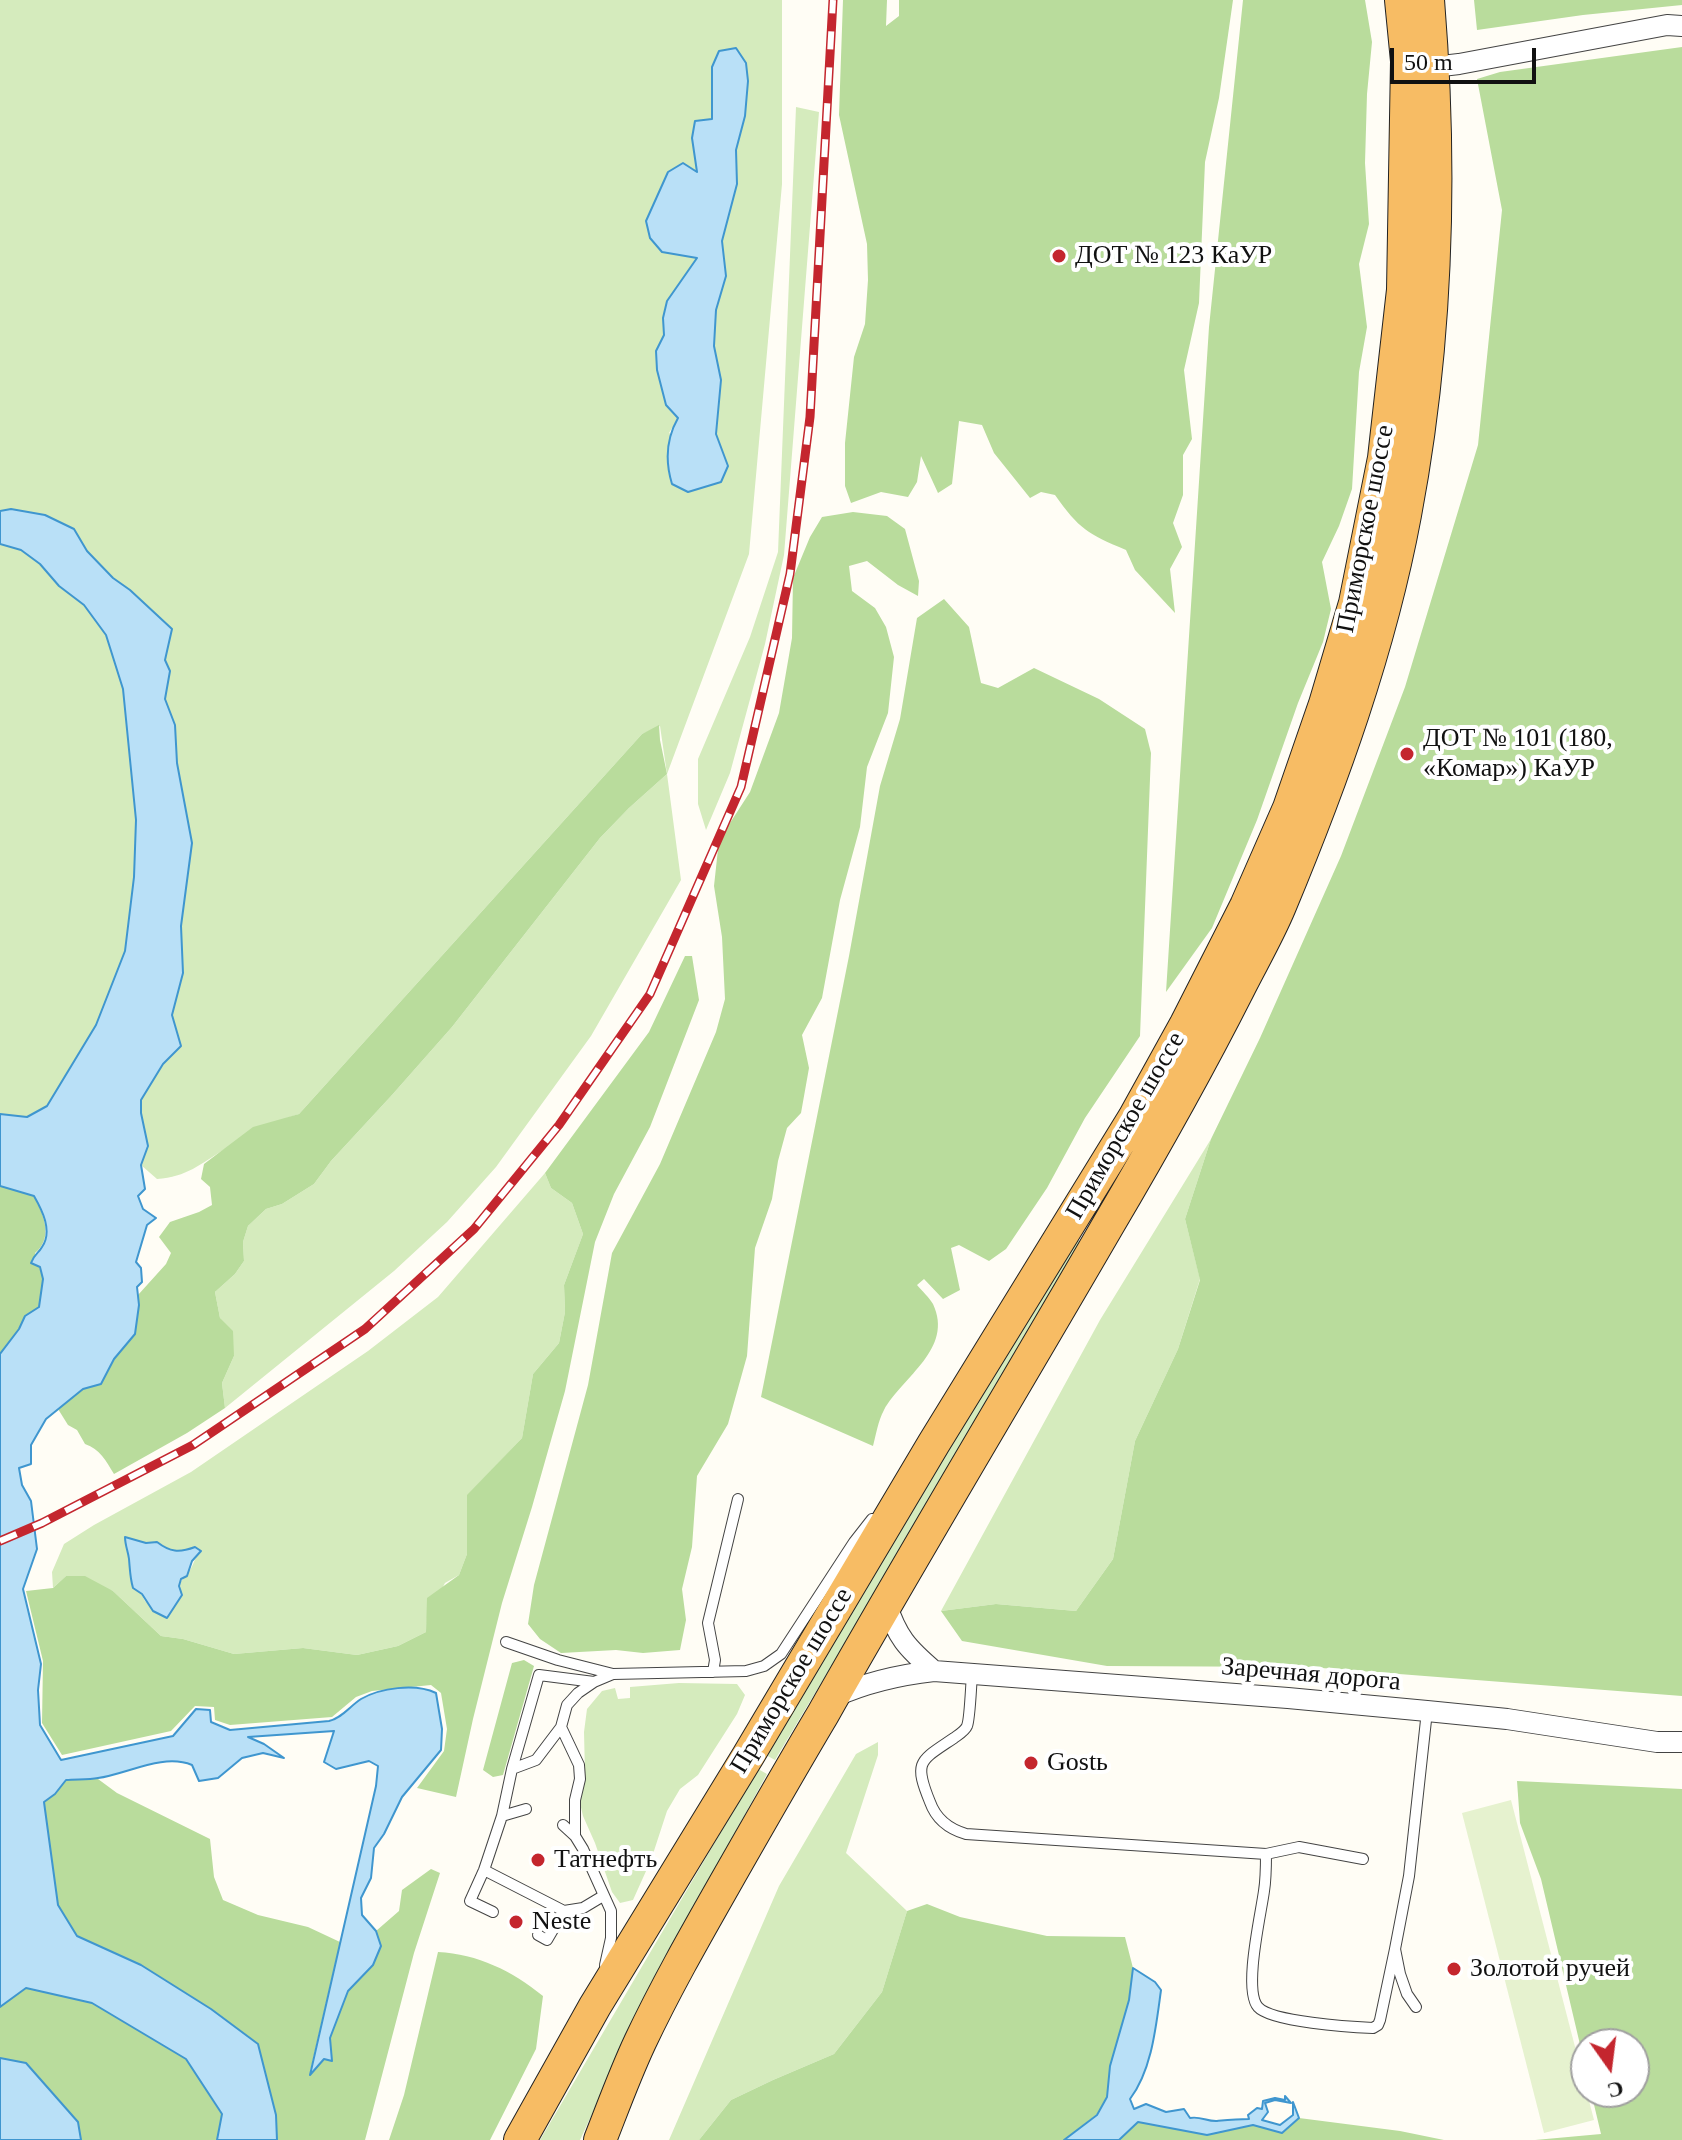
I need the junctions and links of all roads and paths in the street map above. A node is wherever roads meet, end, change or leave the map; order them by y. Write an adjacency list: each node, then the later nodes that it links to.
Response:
1 (1401, 0): 5 (highway, Приморское шоссе)
2 (1428, 0): 4 (highway, Приморское шоссе)
3 (1682, 26): 4 (street)
4 (1433, 67): 6 (highway, Приморское шоссе)
5 (1074, 1215): 6 (highway); 7 (highway, Приморское шоссе)
6 (1104, 1232): 9 (highway, Приморское шоссе)
7 (934, 1443): 12 (lane); 33 (highway, Приморское шоссе)
8 (738, 1499): 12 (lane)
9 (886, 1603): 11 (street); 16 (highway, Приморское шоссе)
10 (506, 1642): 13 (lane)
11 (934, 1671): 14 (street, Заречная дорога); 16 (street, Заречная дорога)
12 (713, 1672): 13 (lane)
13 (613, 1674): 15 (lane)
14 (972, 1675): 17 (street, Заречная дорога); 25 (lane)
15 (594, 1682): 18 (lane); 20 (lane)
16 (831, 1699): 36 (highway, Приморское шоссе)
17 (1427, 1711): 19 (street, Заречная дорога); 32 (lane)
18 (561, 1727): 20 (lane); 24 (lane)
19 (1682, 1742)
20 (512, 1769): 22 (lane)
21 (526, 1809): 22 (lane)
22 (502, 1816): 27 (lane)
23 (563, 1825): 24 (lane)
24 (575, 1836): 28 (lane)
25 (1266, 1854): 26 (lane); 32 (lane)
26 (1363, 1859)
27 (484, 1870): 29 (lane); 30 (lane)
28 (603, 1896): 29 (lane); 33 (lane)
29 (564, 1911): 31 (lane)
30 (493, 1912)
31 (538, 1935)
32 (1395, 1949): 34 (lane)
33 (595, 2006): 35 (highway, Приморское шоссе)
34 (1416, 2007)
35 (520, 2140)
36 (600, 2140)

